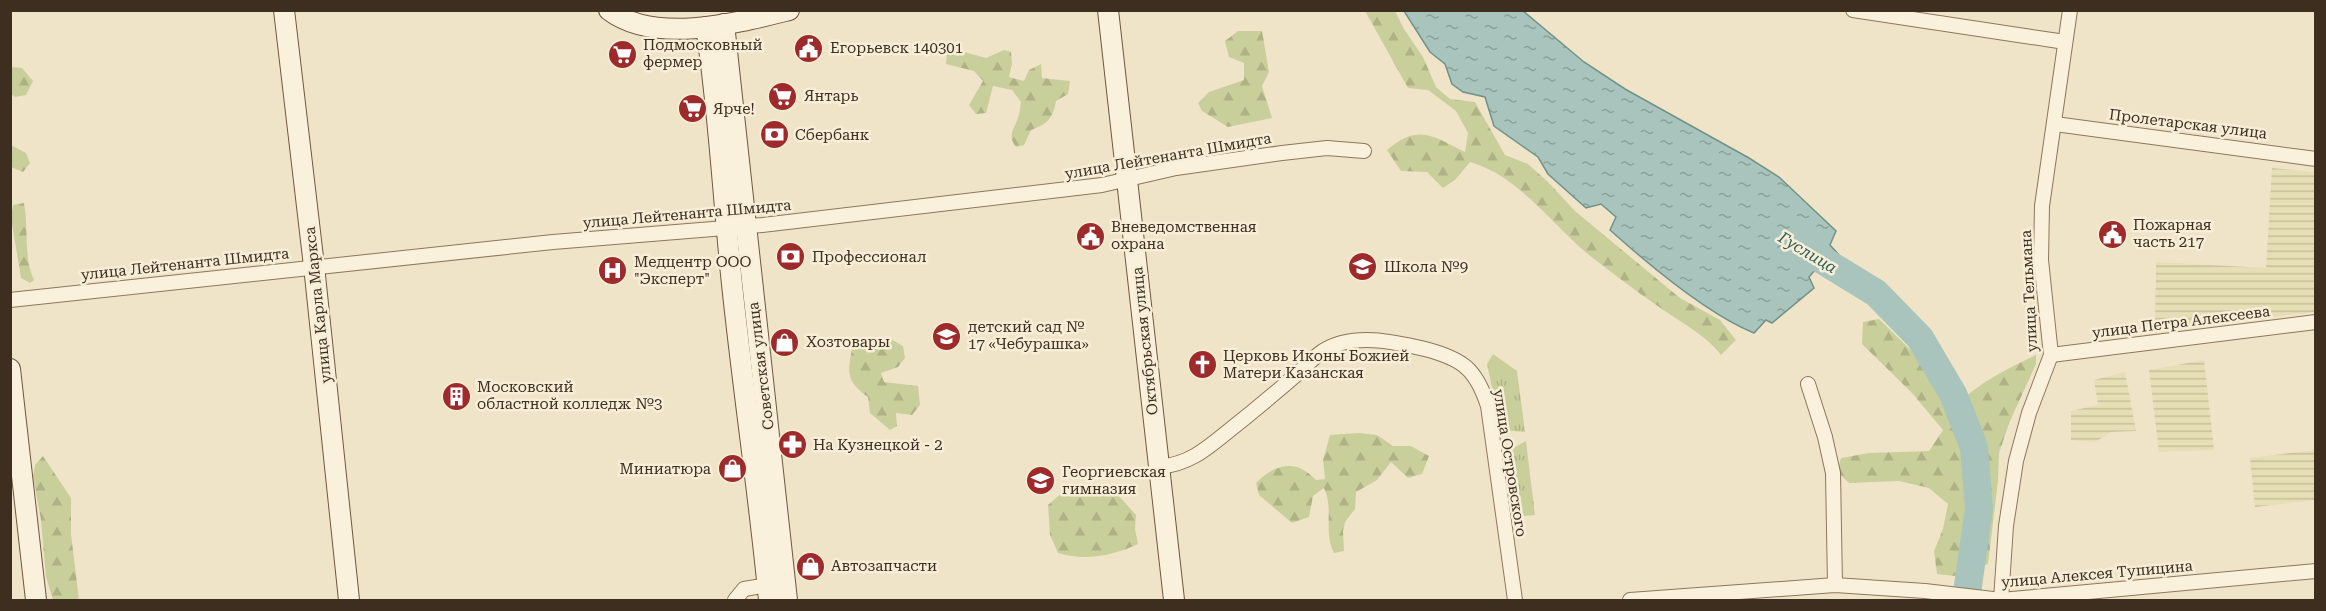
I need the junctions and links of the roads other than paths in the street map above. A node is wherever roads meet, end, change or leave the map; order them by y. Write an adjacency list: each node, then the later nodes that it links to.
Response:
1 (284, 10): 14 (street, улица Карла Маркса)
2 (609, 10): 7 (street)
3 (789, 10): 7 (street)
4 (1108, 10): 12 (street, Октябрьская улица)
5 (1853, 10): 8 (street)
6 (2070, 10): 8 (street, улица Тельмана)
7 (715, 25): 13 (street, Советская улица)
8 (2065, 42): 9 (street, улица Тельмана)
9 (2055, 124): 11 (street, Пролетарская улица); 17 (street, улица Тельмана)
10 (1364, 151): 12 (street, улица Лейтенанта Шмидта)
11 (2316, 159)
12 (1127, 180): 13 (street, улица Лейтенанта Шмидта); 20 (street, Октябрьская улица)
13 (736, 227): 14 (street, улица Лейтенанта Шмидта); 23 (street, Советская улица); 27 (street, Советская улица)
14 (314, 266): 15 (street, улица Лейтенанта Шмидта); 25 (street, улица Карла Маркса)
15 (10, 300)
16 (2316, 322): 17 (street, улица Петра Алексеева)
17 (2051, 355): 31 (street, улица Тельмана)
18 (10, 369): 24 (street)
19 (1808, 384): 22 (street)
20 (1159, 467): 28 (street, Октябрьская улица); 29 (street, улица Островского)
21 (2316, 571): 31 (street, улица Алексея Тупицина)
22 (1835, 585): 30 (street, улица Алексея Тупицина); 31 (street, улица Алексея Тупицина)
23 (769, 593): 26 (street)
24 (36, 600)
25 (349, 600)
26 (735, 600)
27 (787, 600)
28 (1174, 600)
29 (1515, 600)
30 (1630, 600)
31 (2001, 600)

